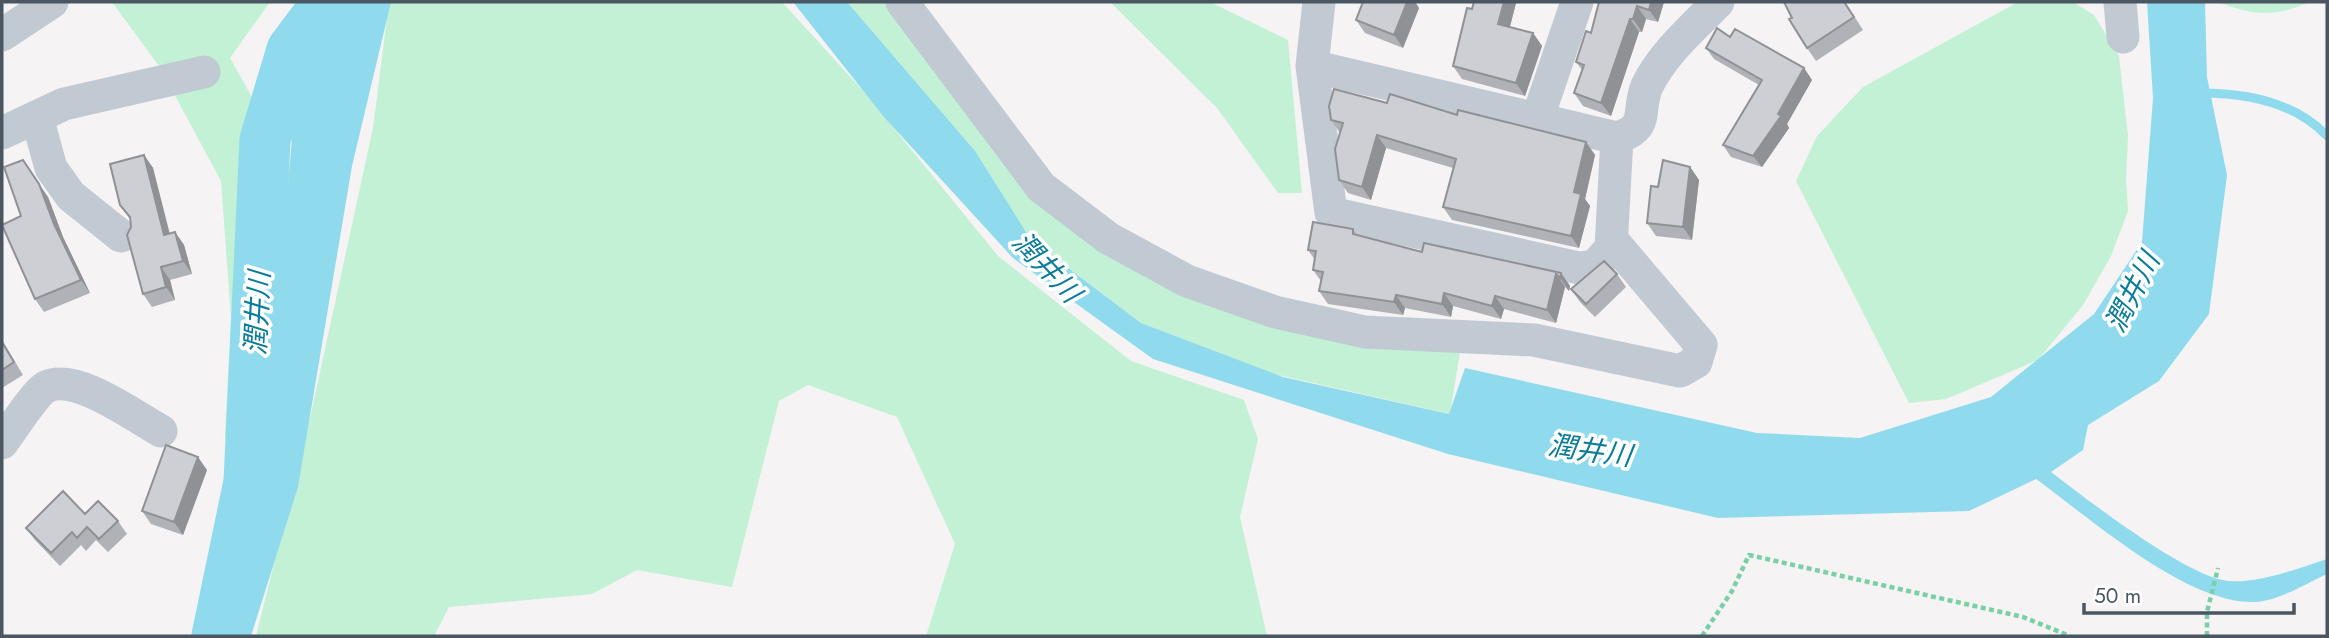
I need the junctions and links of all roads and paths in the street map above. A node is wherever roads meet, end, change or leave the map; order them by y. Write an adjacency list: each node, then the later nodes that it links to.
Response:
1 (52, 2): 7 (street)
2 (902, 2): 16 (street)
3 (1319, 2): 9 (street)
4 (1577, 2): 12 (street)
5 (1718, 2): 14 (street)
6 (2120, 2): 8 (street)
7 (2, 35)
8 (2123, 37)
9 (1312, 66): 12 (street); 16 (street)
10 (204, 72): 11 (street)
11 (37, 117): 13 (street); 15 (street)
12 (1538, 117): 14 (street)
13 (2, 134)
14 (1617, 138): 16 (street)
15 (121, 236)
16 (1612, 240)
17 (161, 431): 18 (street)
18 (2, 443)
19 (2218, 568): 22 (path)
20 (1702, 636): 21 (path)
21 (2070, 636)
22 (2207, 636)

